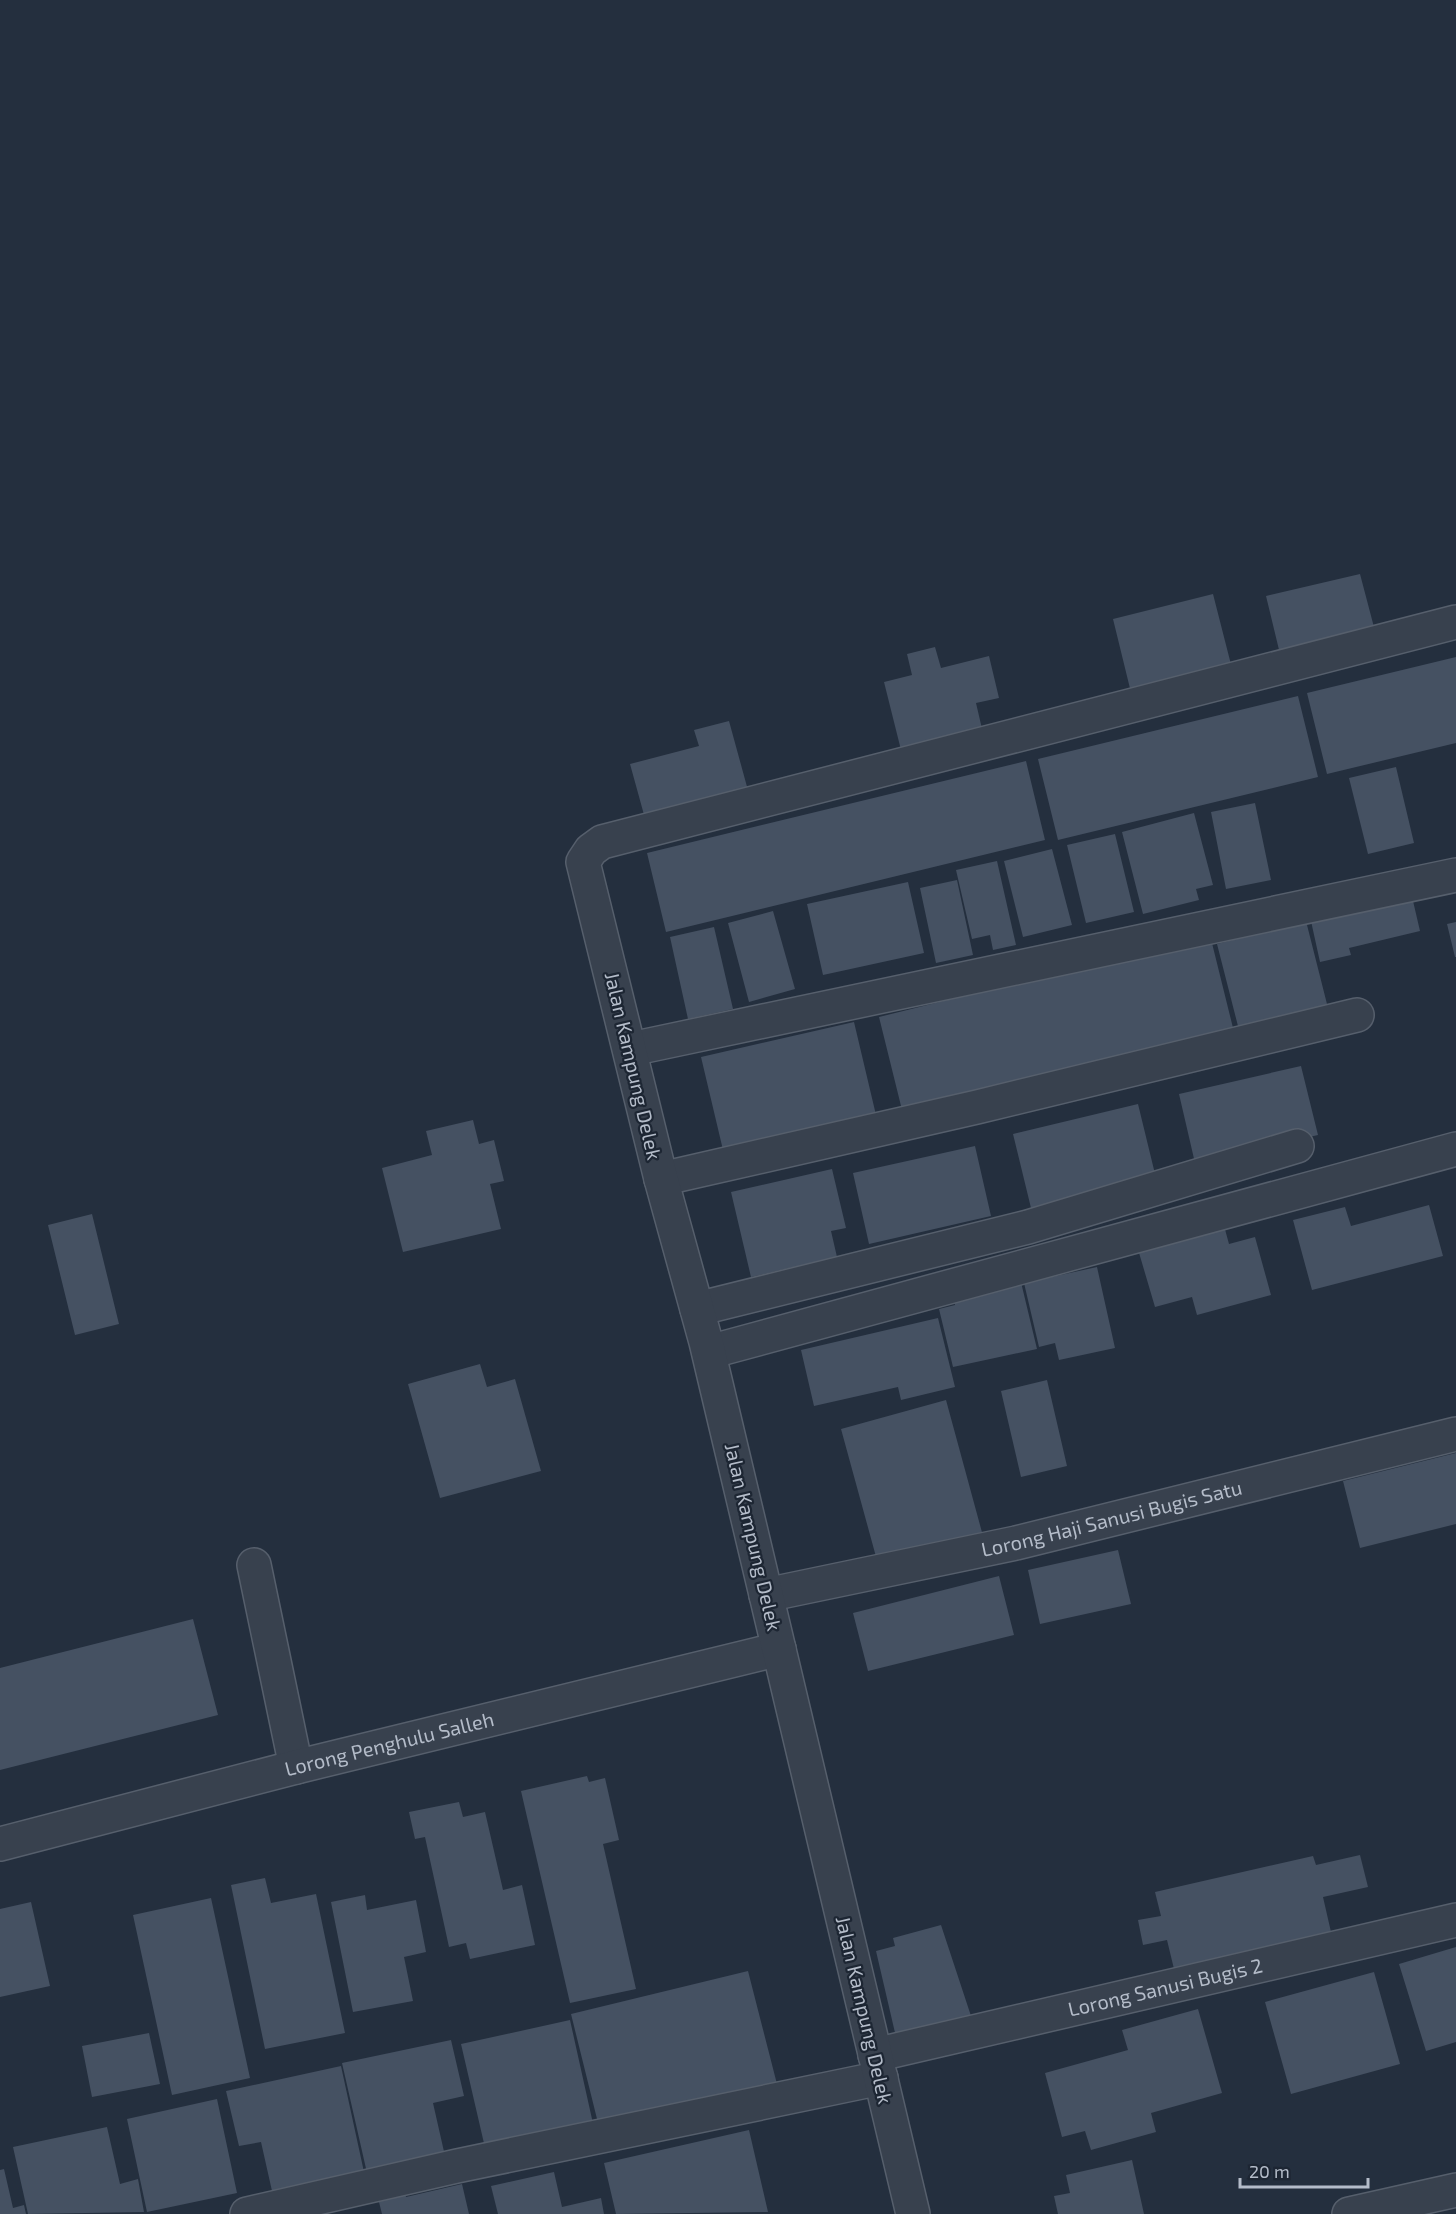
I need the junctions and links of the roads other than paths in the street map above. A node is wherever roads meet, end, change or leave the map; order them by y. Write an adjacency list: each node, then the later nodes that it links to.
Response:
1 (1456, 622): 4 (street, Jalan Kampung Delek)
2 (1456, 875): 4 (street)
3 (1357, 1015): 7 (street)
4 (631, 1048): 7 (street, Jalan Kampung Delek)
5 (1297, 1146): 8 (street)
6 (1456, 1149): 9 (street)
7 (661, 1179): 8 (street, Jalan Kampung Delek)
8 (697, 1309): 9 (street, Jalan Kampung Delek)
9 (709, 1352): 12 (street, Jalan Kampung Delek)
10 (1456, 1434): 12 (street, Lorong Haji Sanusi Bugis Satu)
11 (254, 1565): 14 (street)
12 (766, 1595): 13 (street, Jalan Kampung Delek)
13 (779, 1649): 14 (street, Lorong Penghulu Salleh); 17 (street, Jalan Kampung Delek)
14 (296, 1767): 15 (street, Lorong Penghulu Salleh)
15 (0, 1844)
16 (1456, 1920): 17 (street, Lorong Sanusi Bugis 2)
17 (878, 2067): 19 (street, Lorong Sanusi Bugis 2); 20 (street, Jalan Kampung Delek)
18 (1456, 2190): 21 (street)
19 (247, 2214)
20 (913, 2214)
21 (1349, 2214)

